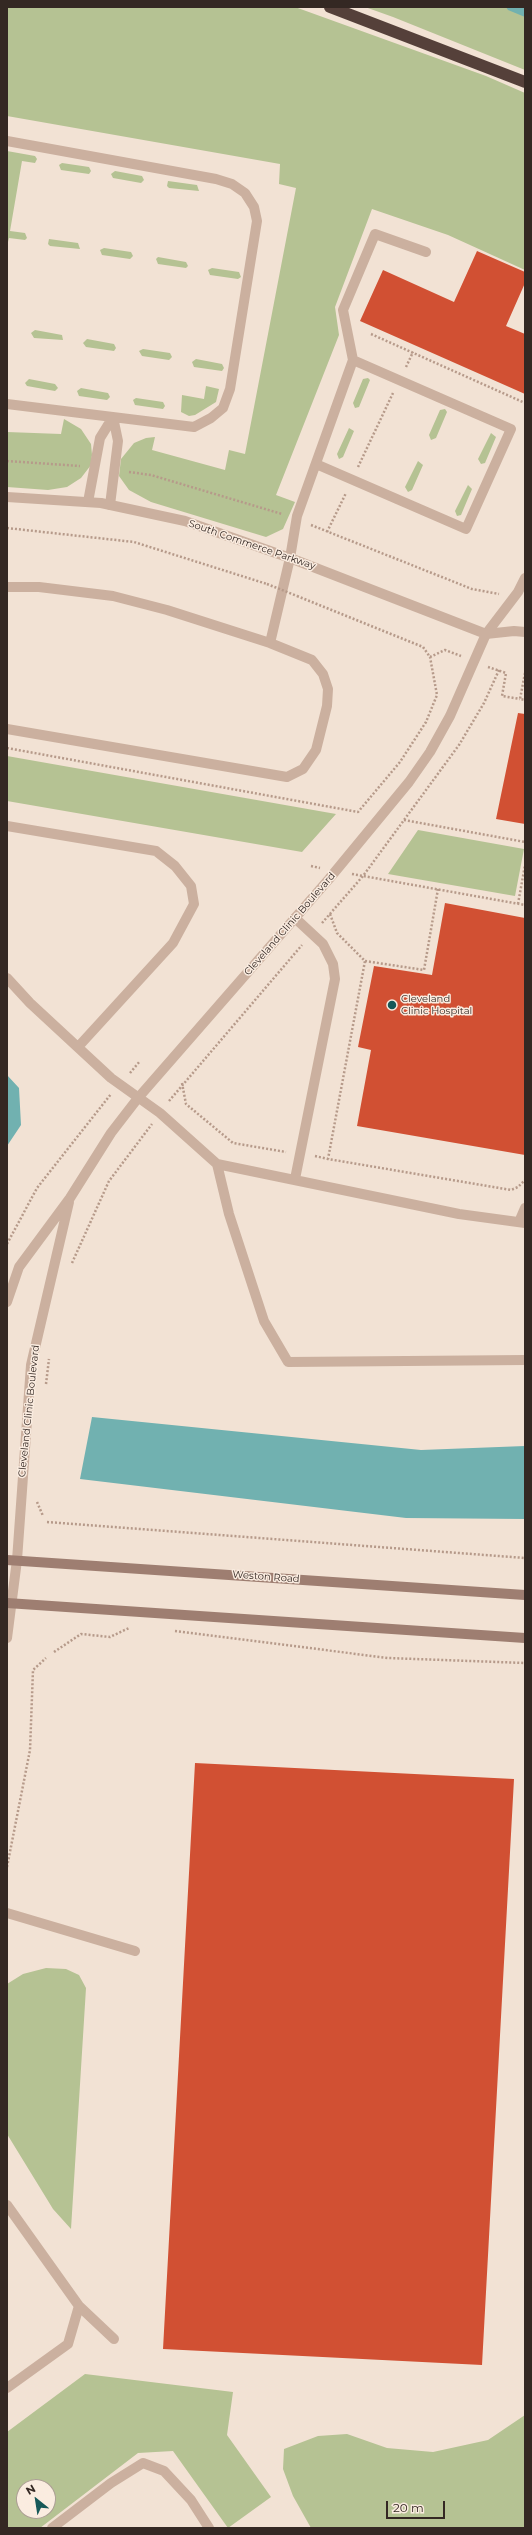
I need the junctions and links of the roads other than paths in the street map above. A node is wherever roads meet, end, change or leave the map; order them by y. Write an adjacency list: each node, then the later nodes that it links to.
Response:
1 (330, 7): 2 (highway)
2 (525, 82)
3 (7, 141): 7 (street)
4 (426, 252): 5 (street)
5 (353, 360): 8 (street); 8 (street)
6 (7, 404): 7 (street)
7 (113, 416): 10 (street); 11 (street)
8 (316, 464): 12 (street)
9 (7, 497): 10 (street, South Commerce Parkway)
10 (88, 502): 11 (street, South Commerce Parkway)
11 (110, 505): 12 (street, South Commerce Parkway)
12 (290, 558): 16 (street, South Commerce Parkway); 17 (street)
13 (525, 578): 16 (street, Cleveland Clinic Boulevard)
14 (7, 587): 17 (street)
15 (525, 632): 16 (street)
16 (486, 634): 20 (street, Cleveland Clinic Boulevard)
17 (270, 643): 18 (street)
18 (7, 729)
19 (7, 826): 22 (street)
20 (295, 918): 23 (street, Cleveland Clinic Boulevard); 25 (street)
21 (7, 978): 22 (street)
22 (78, 1047): 23 (street)
23 (138, 1098): 24 (street); 26 (street, Cleveland Clinic Boulevard)
24 (217, 1164): 25 (street); 30 (street)
25 (295, 1179): 28 (street)
26 (70, 1198): 29 (street, Cleveland Clinic Boulevard); 31 (street, Cleveland Clinic Boulevard)
27 (525, 1208): 28 (street)
28 (522, 1222)
29 (7, 1302)
30 (525, 1360)
31 (12, 1560): 32 (main road, Weston Road); 33 (street, Cleveland Clinic Boulevard)
32 (525, 1595)
33 (8, 1603): 34 (street, Cleveland Clinic Boulevard); 35 (main road)
34 (7, 1638)
35 (525, 1638)
36 (7, 1912): 37 (street)
37 (135, 1951)
38 (7, 2204): 39 (street)
39 (80, 2306): 40 (street); 41 (street)
40 (114, 2339)
41 (7, 2388)
42 (52, 2528): 43 (street)
43 (209, 2528)

